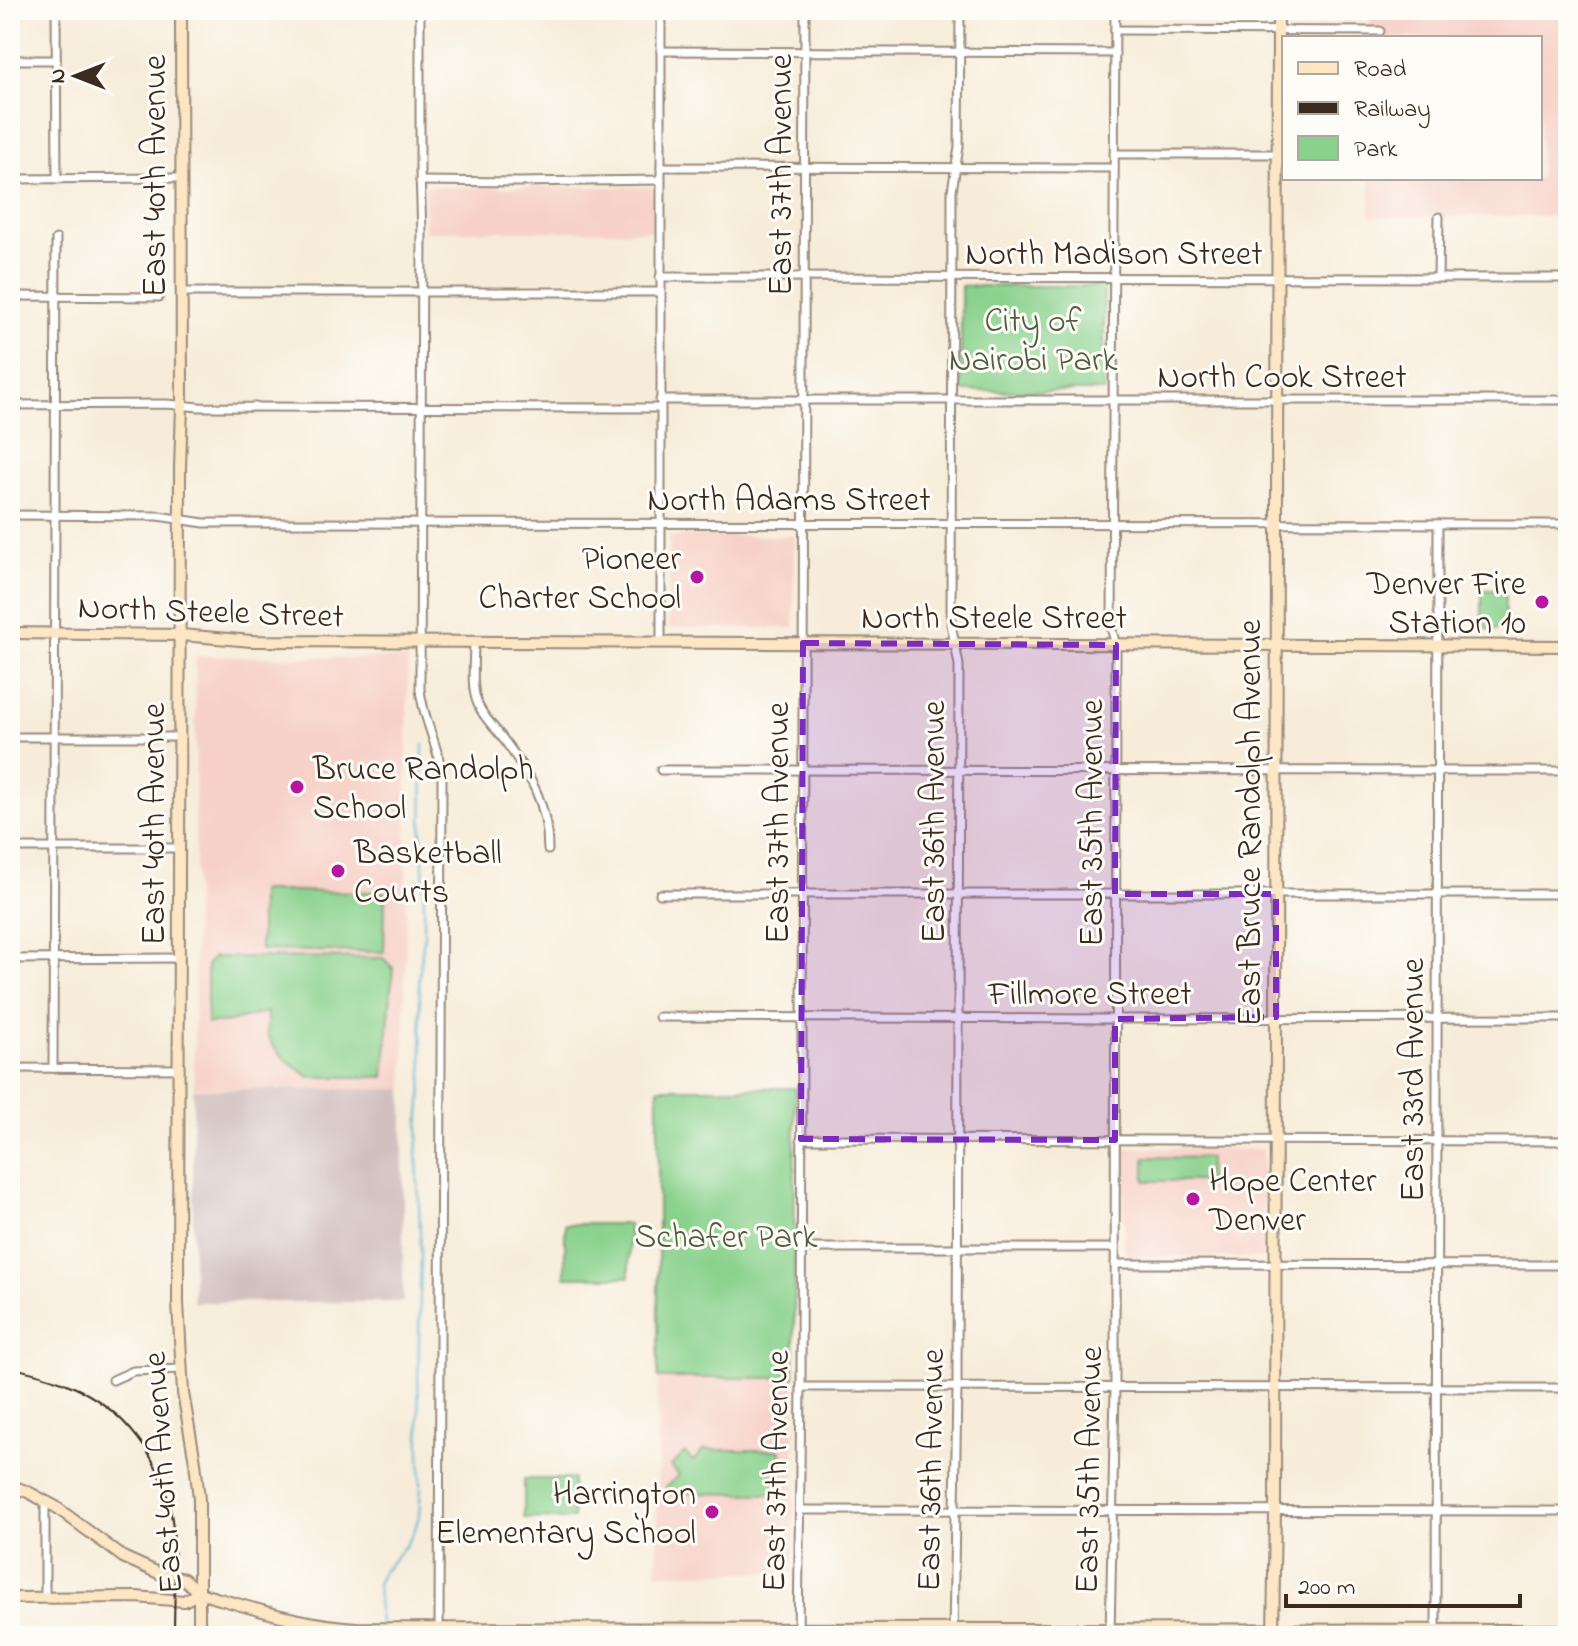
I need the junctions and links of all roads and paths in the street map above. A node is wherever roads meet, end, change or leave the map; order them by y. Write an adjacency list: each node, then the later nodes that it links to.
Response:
1 (56, 10): 17 (street)
2 (181, 10): 24 (street, East 40th Avenue)
3 (420, 10): 28 (street)
4 (661, 10): 12 (street)
5 (805, 10): 13 (street, East 37th Avenue)
6 (960, 10): 14 (street, East 36th Avenue)
7 (1115, 10): 9 (street, East 35th Avenue)
8 (1278, 10): 10 (street, East Bruce Randolph Avenue)
9 (1115, 30): 10 (street); 15 (street, East 35th Avenue)
10 (1278, 31): 11 (street); 19 (street, East Bruce Randolph Avenue)
11 (1380, 31)
12 (661, 51): 13 (street); 20 (street)
13 (805, 51): 14 (street); 21 (street, East 37th Avenue)
14 (960, 52): 15 (street); 22 (street, East 36th Avenue)
15 (1115, 53): 18 (street, East 35th Avenue)
16 (10, 60): 17 (street)
17 (56, 60): 26 (street)
18 (1114, 154): 19 (street); 23 (street, East 35th Avenue)
19 (1281, 154): 35 (street, East Bruce Randolph Avenue)
20 (661, 167): 21 (street); 27 (street)
21 (805, 167): 22 (street); 32 (street, East 37th Avenue)
22 (956, 168): 23 (street); 33 (street, East 36th Avenue)
23 (1114, 168): 34 (street, East 35th Avenue)
24 (181, 178): 26 (street); 39 (street, East 40th Avenue)
25 (10, 179): 26 (street)
26 (57, 179)
27 (660, 180): 28 (street); 31 (street)
28 (420, 181): 38 (street)
29 (1439, 217): 36 (street)
30 (56, 239): 42 (street)
31 (660, 277): 32 (street, North Madison Street); 40 (street)
32 (805, 277): 33 (street, North Madison Street); 44 (street, East 37th Avenue)
33 (951, 278): 34 (street, North Madison Street); 45 (street, East 36th Avenue)
34 (1114, 278): 35 (street, North Madison Street); 47 (street, East 35th Avenue)
35 (1277, 278): 36 (street, North Madison Street); 48 (street, East Bruce Randolph Avenue)
36 (1438, 278): 37 (street, North Madison Street)
37 (1568, 278)
38 (422, 291): 39 (street); 40 (street); 53 (street)
39 (182, 292): 52 (street, East 40th Avenue)
40 (660, 292): 49 (street)
41 (10, 296): 42 (street)
42 (56, 296): 43 (street); 51 (street)
43 (159, 297)
44 (804, 400): 45 (street, North Cook Street); 49 (street, North Cook Street); 59 (street, East 37th Avenue)
45 (951, 400): 47 (street, North Cook Street); 60 (street, East 36th Avenue)
46 (1568, 400): 48 (street, North Cook Street)
47 (1113, 401): 48 (street, North Cook Street); 61 (street, East 35th Avenue)
48 (1277, 401): 62 (street, East Bruce Randolph Avenue)
49 (660, 404): 53 (street, North Cook Street); 58 (street)
50 (10, 405): 51 (street, North Cook Street)
51 (56, 405): 52 (street, North Cook Street); 55 (street)
52 (182, 406): 53 (street, North Cook Street); 56 (street, East 40th Avenue)
53 (421, 407): 57 (street)
54 (10, 515): 55 (street, North Adams Street)
55 (55, 516): 56 (street, North Adams Street); 66 (street)
56 (180, 519): 57 (street, North Adams Street); 67 (street, East 40th Avenue)
57 (421, 524): 58 (street, North Adams Street); 68 (street)
58 (661, 524): 59 (street, North Adams Street); 70 (street)
59 (803, 524): 60 (street, North Adams Street); 71 (street, East 37th Avenue)
60 (952, 524): 61 (street, North Adams Street); 72 (street, East 36th Avenue)
61 (1113, 524): 62 (street, North Adams Street); 74 (street, East 35th Avenue)
62 (1277, 524): 63 (street, North Adams Street); 75 (street, East Bruce Randolph Avenue)
63 (1438, 524): 64 (street, North Adams Street); 73 (street, East 33rd Avenue)
64 (1568, 524)
65 (10, 633): 66 (street, North Steele Street)
66 (55, 634): 67 (street, North Steele Street); 78 (street)
67 (181, 635): 68 (street, North Steele Street); 79 (street, East 40th Avenue)
68 (416, 642): 69 (street, North Steele Street); 143 (street)
69 (474, 643): 70 (street, North Steele Street); 90 (street)
70 (661, 643): 71 (street, North Steele Street)
71 (803, 643): 72 (street, North Steele Street); 81 (street, East 37th Avenue)
72 (956, 643): 74 (street, North Steele Street); 82 (street, East 36th Avenue)
73 (1438, 644): 75 (street, North Steele Street); 76 (street, North Steele Street); 85 (street, East 33rd Avenue)
74 (1116, 645): 75 (street, North Steele Street); 83 (street, East 35th Avenue)
75 (1277, 645): 84 (street, East Bruce Randolph Avenue)
76 (1568, 646)
77 (10, 737): 78 (street)
78 (54, 737): 79 (street); 88 (street)
79 (181, 737): 89 (street, East 40th Avenue)
80 (661, 770): 81 (street)
81 (802, 770): 82 (street); 94 (street, East 37th Avenue)
82 (958, 770): 83 (street); 91 (street, East 36th Avenue)
83 (1116, 771): 84 (street); 95 (street, East 35th Avenue)
84 (1276, 771): 85 (street); 96 (street, East Bruce Randolph Avenue)
85 (1437, 771): 86 (street); 92 (street, East 33rd Avenue)
86 (1568, 771)
87 (10, 848): 88 (street)
88 (54, 848): 89 (street); 100 (street)
89 (180, 848): 98 (street, East 40th Avenue)
90 (548, 850)
91 (958, 893): 94 (street); 95 (street); 104 (street, East 36th Avenue)
92 (1438, 893): 96 (street); 97 (street); 105 (street, East 33rd Avenue)
93 (660, 894): 94 (street)
94 (802, 894): 103 (street, East 37th Avenue)
95 (1115, 894): 96 (street); 107 (street, East 35th Avenue)
96 (1276, 894): 102 (street, East Bruce Randolph Avenue)
97 (1568, 894)
98 (180, 958): 100 (street); 110 (street, East 40th Avenue)
99 (10, 959): 100 (street)
100 (53, 959): 109 (street)
101 (659, 1017): 103 (street, Fillmore Street)
102 (1276, 1017): 105 (street, Fillmore Street); 107 (street, Fillmore Street); 114 (street, East Bruce Randolph Avenue)
103 (802, 1018): 104 (street, Fillmore Street); 111 (street, East 37th Avenue)
104 (958, 1018): 107 (street, Fillmore Street); 112 (street, East 36th Avenue)
105 (1437, 1018): 106 (street, Fillmore Street); 115 (street, East 33rd Avenue)
106 (1568, 1018)
107 (1115, 1019): 113 (street, East 35th Avenue)
108 (10, 1068): 109 (street)
109 (53, 1068): 110 (street)
110 (180, 1069): 124 (street, East 40th Avenue)
111 (801, 1139): 112 (street); 117 (street, East 37th Avenue)
112 (957, 1139): 113 (street); 118 (street, East 36th Avenue)
113 (1115, 1140): 114 (street); 119 (street, East 35th Avenue)
114 (1276, 1140): 115 (street); 121 (street, East Bruce Randolph Avenue)
115 (1437, 1140): 116 (street); 122 (street, East 33rd Avenue)
116 (1568, 1141)
117 (801, 1248): 118 (street); 126 (street, East 37th Avenue)
118 (957, 1248): 119 (street); 127 (street, East 36th Avenue)
119 (1115, 1248): 120 (street, East 35th Avenue)
120 (1115, 1264): 121 (street); 128 (street, East 35th Avenue)
121 (1275, 1264): 122 (street); 129 (street, East Bruce Randolph Avenue)
122 (1437, 1264): 123 (street); 130 (street, East 33rd Avenue)
123 (1568, 1265)
124 (181, 1369): 125 (street); 140 (street, East 40th Avenue)
125 (113, 1380)
126 (801, 1387): 127 (street); 134 (street, East 37th Avenue)
127 (957, 1388): 128 (street); 135 (street, East 36th Avenue)
128 (1115, 1388): 129 (street); 136 (street, East 35th Avenue)
129 (1275, 1388): 130 (street); 137 (street, East Bruce Randolph Avenue)
130 (1437, 1388): 131 (street); 138 (street, East 33rd Avenue)
131 (1568, 1388)
132 (10, 1485): 133 (street)
133 (45, 1500): 140 (street); 142 (street)
134 (800, 1510): 135 (street); 146 (street, East 37th Avenue)
135 (956, 1511): 136 (street); 147 (street, East 36th Avenue)
136 (1112, 1511): 137 (street); 148 (street, East 35th Avenue)
137 (1275, 1511): 138 (street); 149 (street, East Bruce Randolph Avenue)
138 (1437, 1511): 139 (street); 150 (street, East 33rd Avenue)
139 (1568, 1511)
140 (199, 1593): 142 (street); 143 (street); 151 (street, East 40th Avenue)
141 (10, 1598): 142 (street)
142 (45, 1598)
143 (439, 1629): 145 (street)
144 (1568, 1630): 150 (street)
145 (651, 1632): 146 (street)
146 (798, 1633): 147 (street)
147 (953, 1633): 148 (street)
148 (1110, 1633): 149 (street)
149 (1273, 1633): 150 (street)
150 (1436, 1633)
151 (199, 1636)

